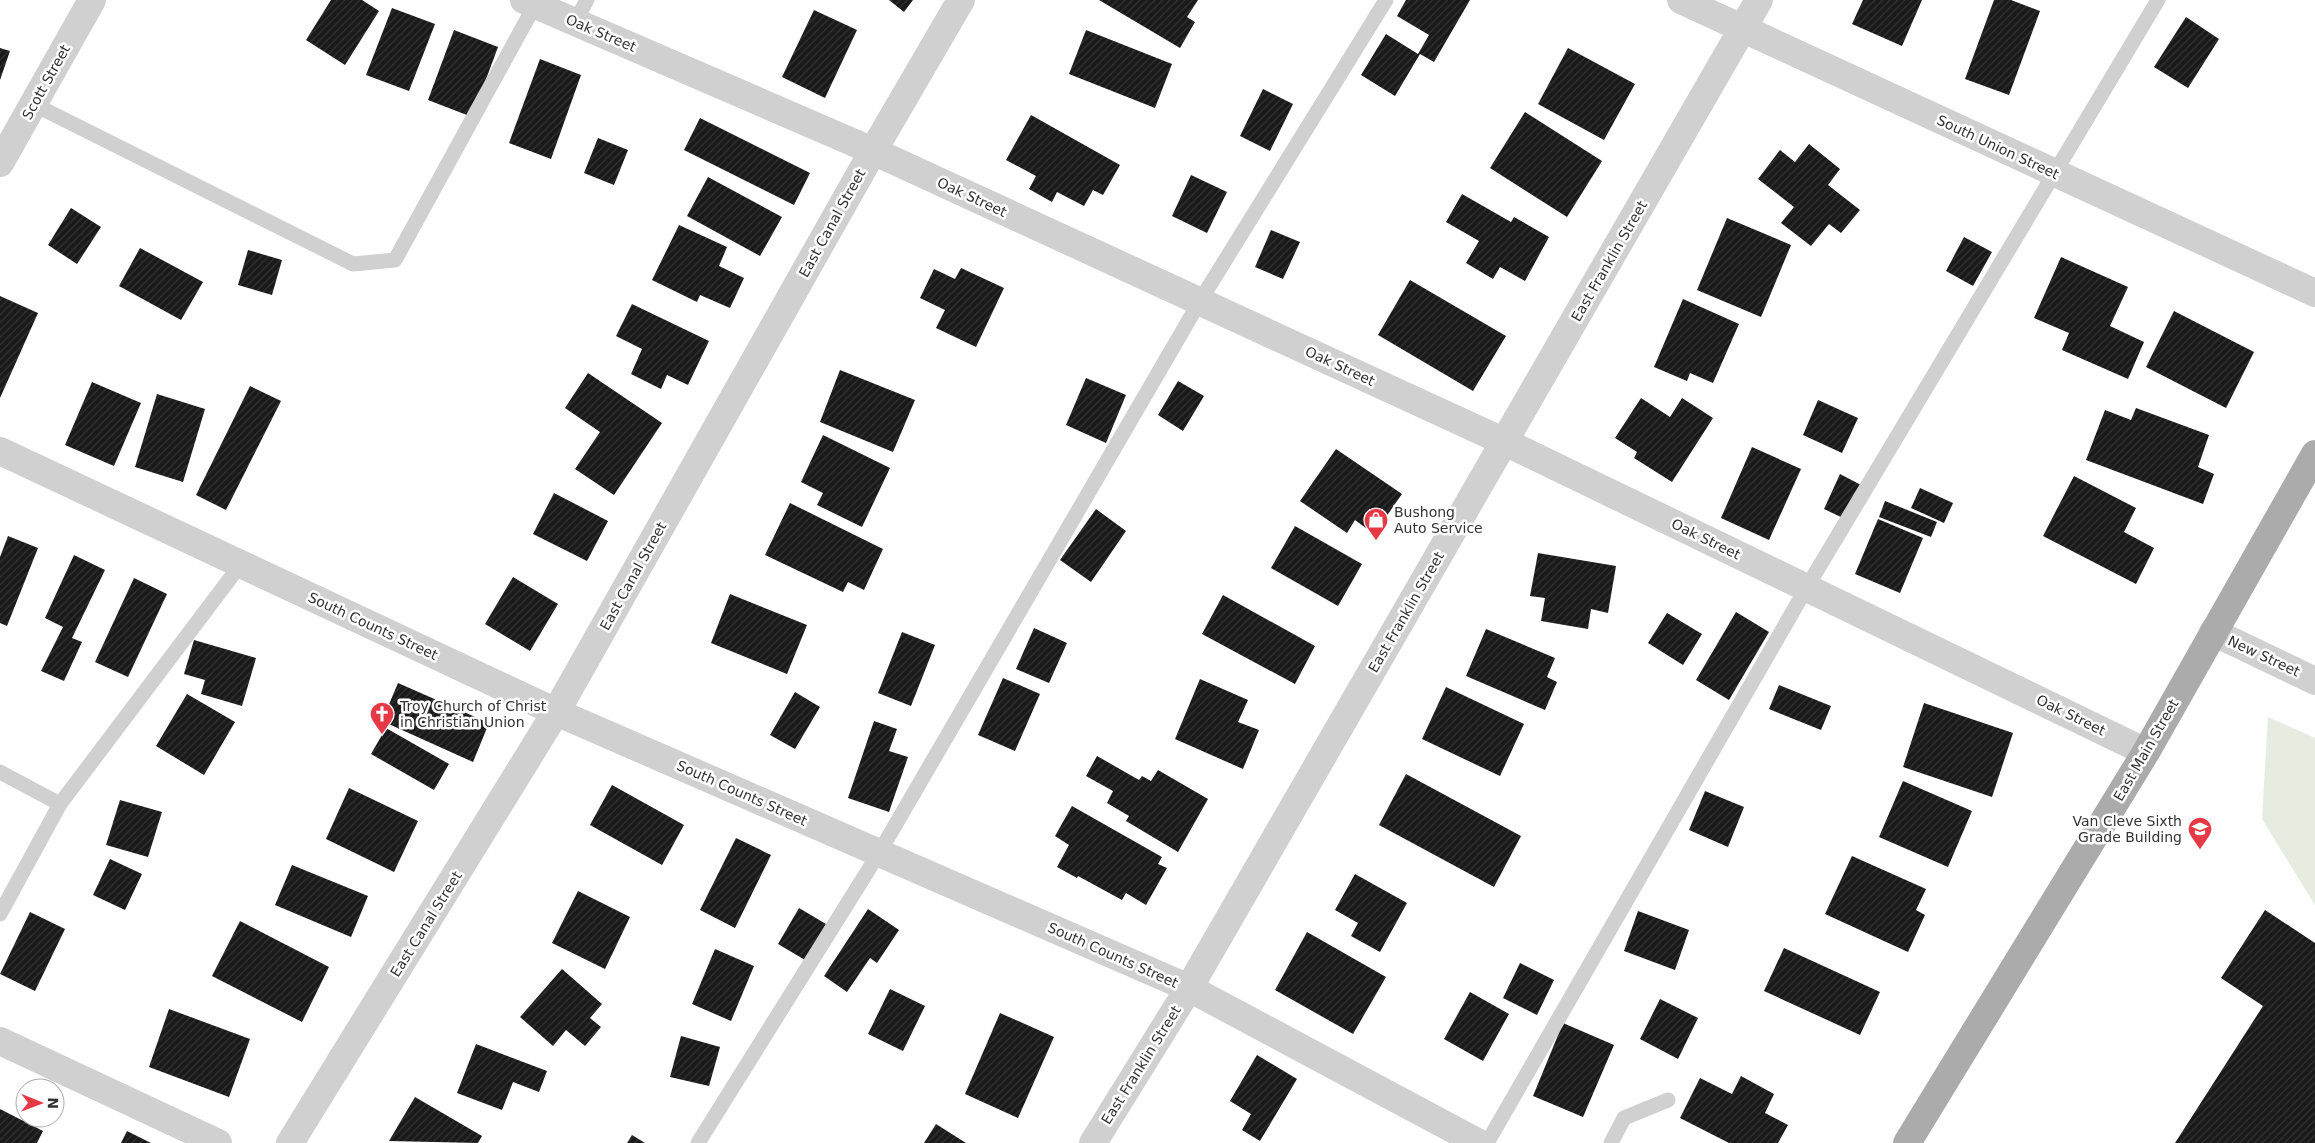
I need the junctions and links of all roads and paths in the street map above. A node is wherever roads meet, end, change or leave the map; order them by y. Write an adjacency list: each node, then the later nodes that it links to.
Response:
1 (92, 0): 10 (street, Scott Street)
2 (961, 0): 11 (street, East Canal Street)
3 (1386, 0): 15 (lane)
4 (1681, 0): 9 (street, South Union Street)
5 (1760, 0): 9 (street, East Franklin Street)
6 (2158, 0): 13 (lane)
7 (530, 2): 8 (street, Oak Street); 10 (lane)
8 (581, 11): 11 (street, Oak Street)
9 (1742, 28): 13 (street, South Union Street); 16 (street, East Franklin Street)
10 (33, 104): 12 (street, Scott Street)
11 (873, 151): 15 (street, Oak Street); 23 (street, East Canal Street)
12 (0, 163)
13 (2056, 173): 14 (street, South Union Street); 20 (lane)
14 (2315, 293)
15 (1200, 301): 16 (street, Oak Street); 27 (lane)
16 (1505, 442): 20 (street, Oak Street); 29 (street, East Franklin Street)
17 (0, 451): 19 (street, South Counts Street)
18 (2315, 454): 21 (main road, East Main Street)
19 (241, 564): 23 (street, South Counts Street); 26 (lane)
20 (1807, 588): 24 (street, Oak Street); 37 (lane)
21 (2213, 632): 22 (street, New Street); 24 (main road, East Main Street)
22 (2315, 681)
23 (556, 712): 27 (street, South Counts Street); 33 (street, East Canal Street)
24 (2146, 752): 39 (main road, East Main Street)
25 (0, 772): 26 (lane)
26 (60, 804): 28 (lane)
27 (879, 853): 29 (street, South Counts Street); 34 (lane)
28 (0, 914)
29 (1188, 988): 35 (street, East Franklin Street); 36 (street, South Counts Street)
30 (0, 1041): 32 (street)
31 (1668, 1100): 38 (lane)
32 (218, 1143)
33 (290, 1143)
34 (698, 1143)
35 (1093, 1143)
36 (1479, 1143)
37 (1487, 1143)
38 (1611, 1143)
39 (1907, 1143)

